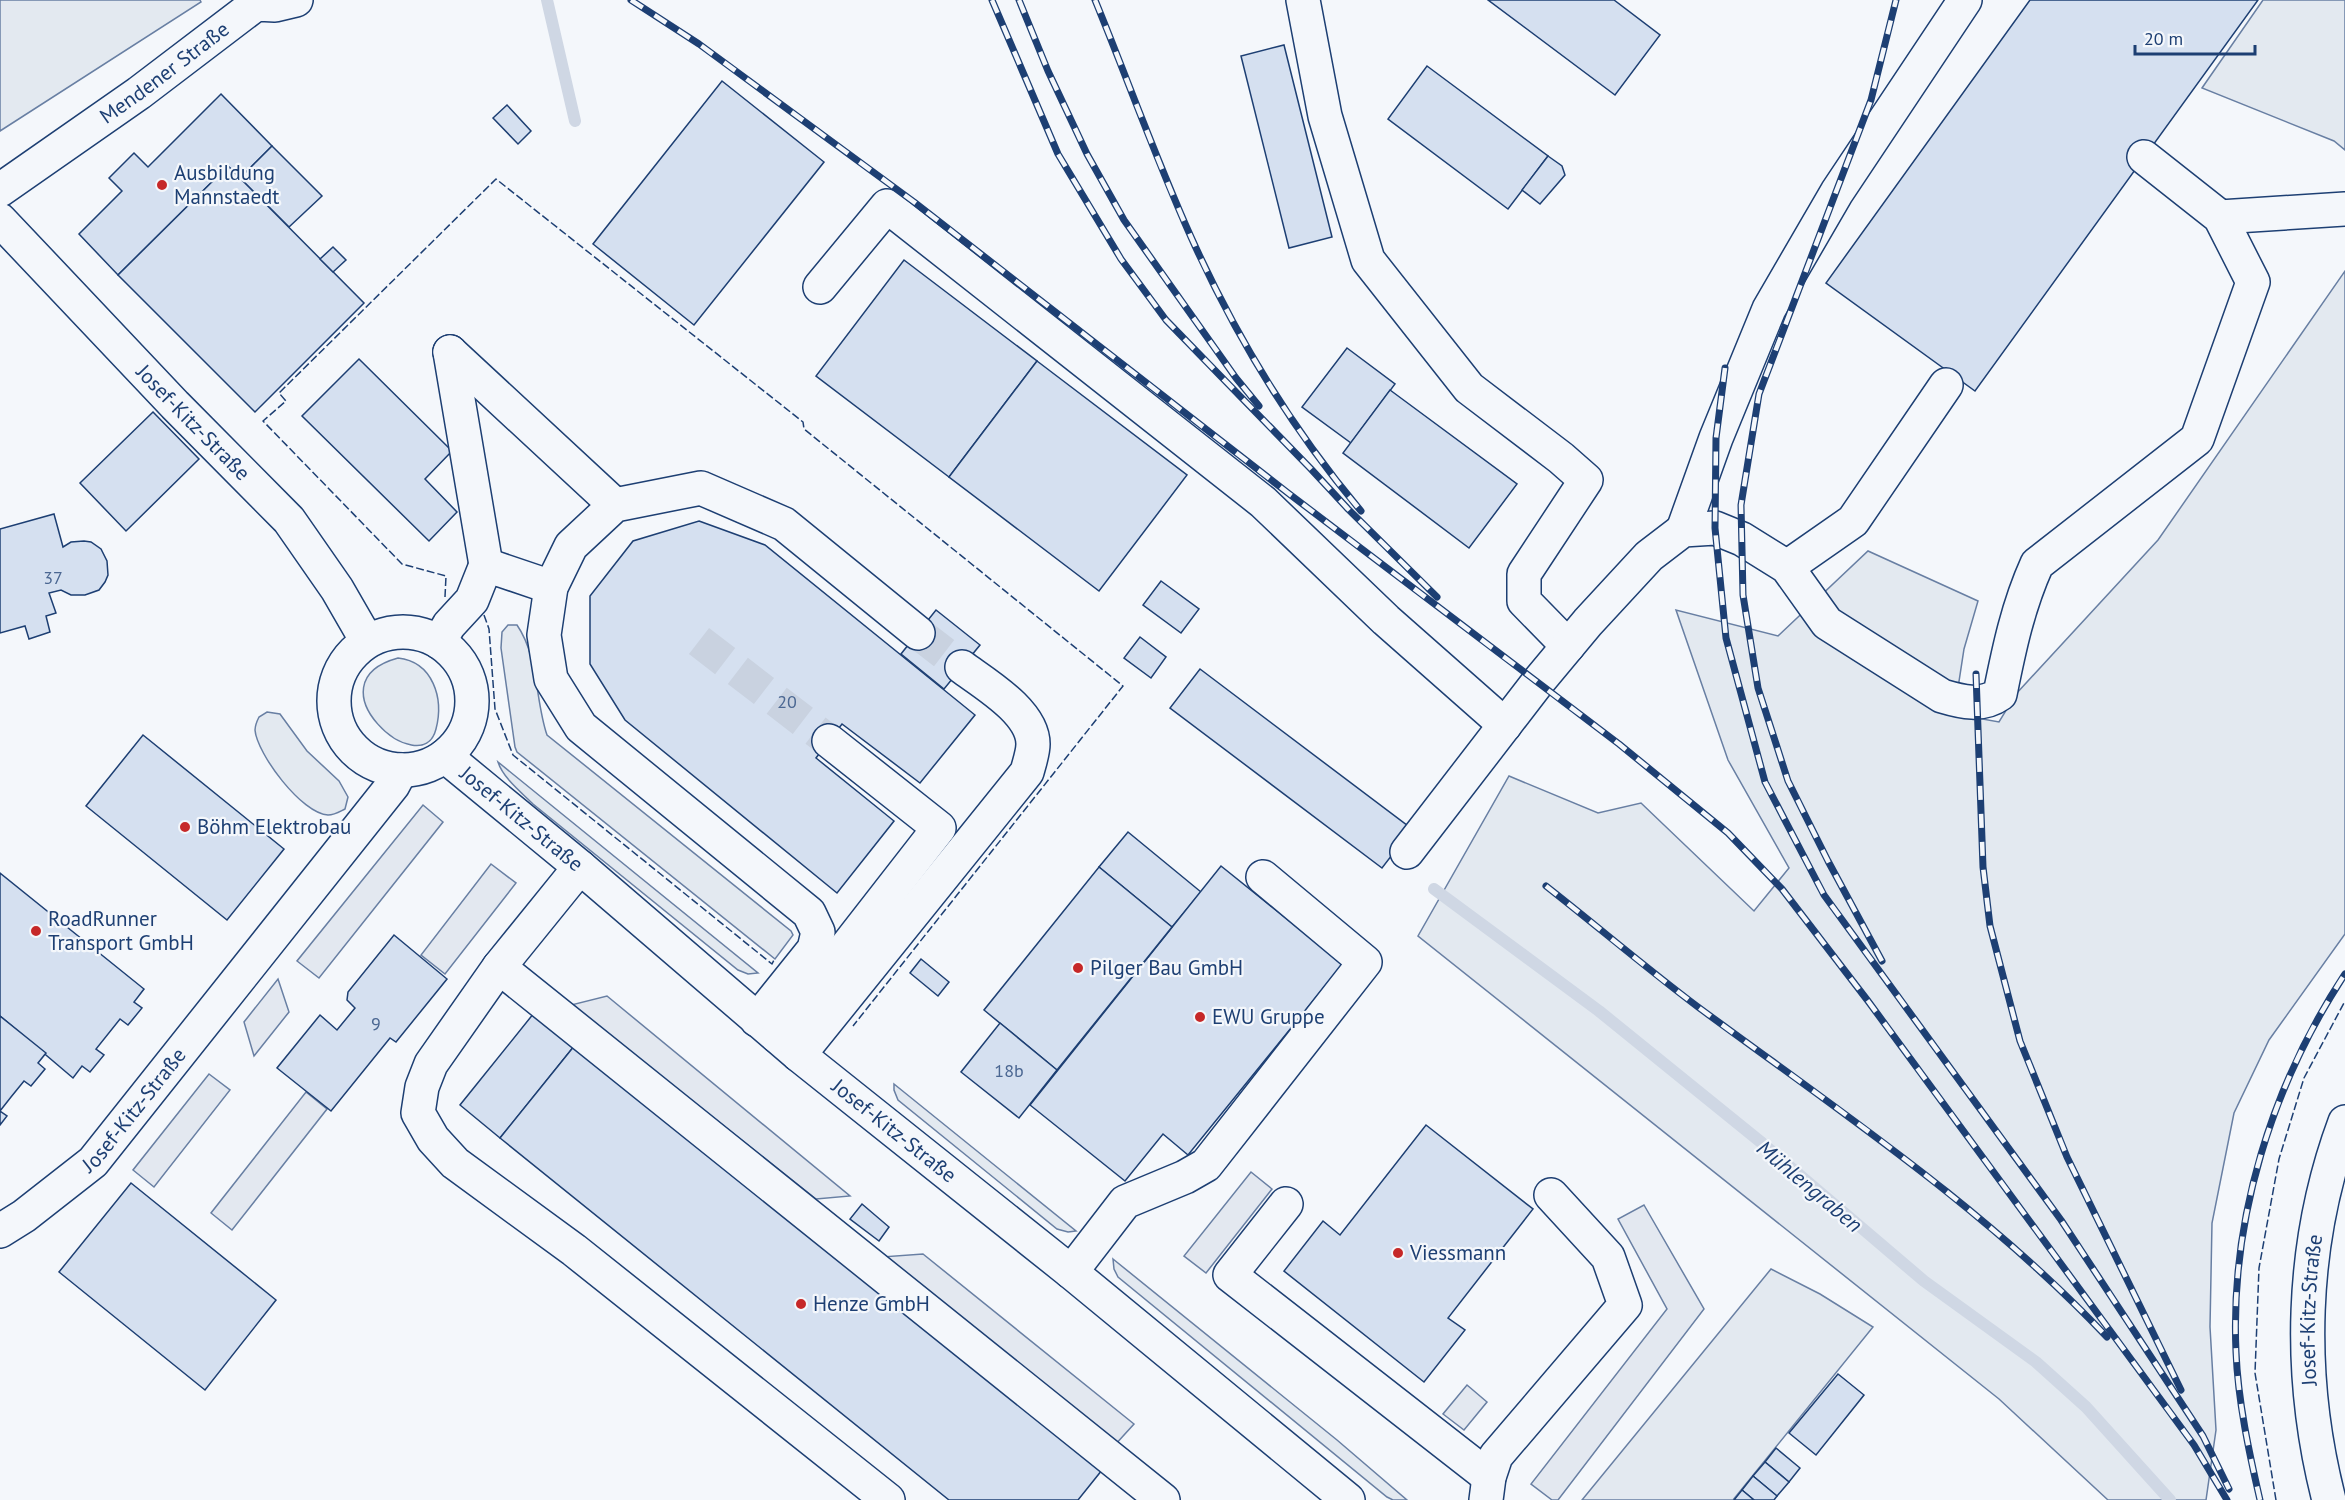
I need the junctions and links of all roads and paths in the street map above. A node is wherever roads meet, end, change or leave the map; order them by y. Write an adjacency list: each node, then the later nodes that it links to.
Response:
1 (296, 0): 4 (street, Mendener Straße)
2 (1303, 0): 20 (street)
3 (1965, 0): 13 (street)
4 (254, 2): 6 (street, Mendener Straße)
5 (2144, 157): 8 (street)
6 (0, 190)
7 (2345, 209): 8 (street)
8 (2220, 217): 15 (street)
9 (0, 220): 18 (street, Josef-Kitz-Straße)
10 (820, 287): 22 (street)
11 (1946, 385): 15 (street)
12 (615, 505): 14 (street); 16 (street); 17 (street)
13 (1683, 530): 15 (street); 20 (street)
14 (486, 565): 16 (street); 19 (street)
15 (1787, 567)
16 (551, 587): 30 (street)
17 (918, 633)
18 (367, 641): 19 (street); 25 (street)
19 (439, 642): 24 (street)
20 (1568, 646): 22 (street)
21 (962, 667): 30 (street)
22 (1505, 725): 26 (street)
23 (829, 741): 30 (street)
24 (445, 756): 25 (street); 27 (street, Josef-Kitz-Straße)
25 (401, 770): 34 (street, Josef-Kitz-Straße)
26 (1407, 852)
27 (580, 867): 29 (street); 30 (street, Josef-Kitz-Straße)
28 (1263, 878): 35 (street)
29 (499, 967): 38 (street); 39 (street)
30 (778, 1037): 35 (street, Josef-Kitz-Straße)
31 (2345, 1122): 40 (street, Josef-Kitz-Straße)
32 (1551, 1195): 36 (street)
33 (1286, 1204): 36 (street)
34 (0, 1232)
35 (1071, 1272): 37 (street, Josef-Kitz-Straße)
36 (1488, 1488)
37 (1337, 1496)
38 (888, 1500)
39 (1162, 1500)
40 (2329, 1500)

